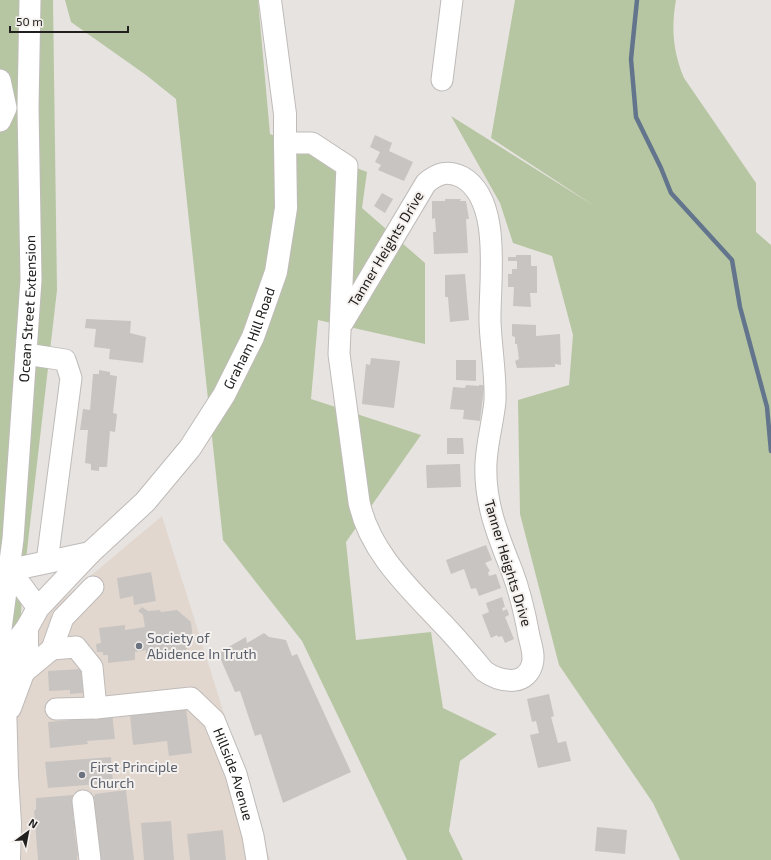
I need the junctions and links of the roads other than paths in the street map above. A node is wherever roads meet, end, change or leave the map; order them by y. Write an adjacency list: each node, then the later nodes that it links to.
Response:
1 (30, 0): 9 (street, Ocean Street Extension)
2 (270, 0): 7 (main road, Graham Hill Road)
3 (452, 0): 5 (street)
4 (0, 80): 6 (street)
5 (442, 80)
6 (0, 120)
7 (285, 143): 8 (street, Tanner Heights Drive); 10 (main road, Graham Hill Road)
8 (342, 324): 8 (street, Tanner Heights Drive)
9 (26, 354): 11 (street); 12 (street, Ocean Street Extension)
10 (90, 553): 11 (main road); 14 (main road, Graham Hill Road)
11 (47, 562): 12 (main road)
12 (10, 570): 14 (street); 16 (street, Ocean Street Extension)
13 (93, 587): 15 (street)
14 (38, 608): 16 (main road, Graham Hill Road)
15 (52, 649): 16 (street); 17 (street)
16 (14, 668): 20 (main road)
17 (96, 708): 18 (street); 22 (street, Hillside Avenue)
18 (56, 709)
19 (83, 801): 21 (street)
20 (9, 860)
21 (90, 860)
22 (257, 860)

